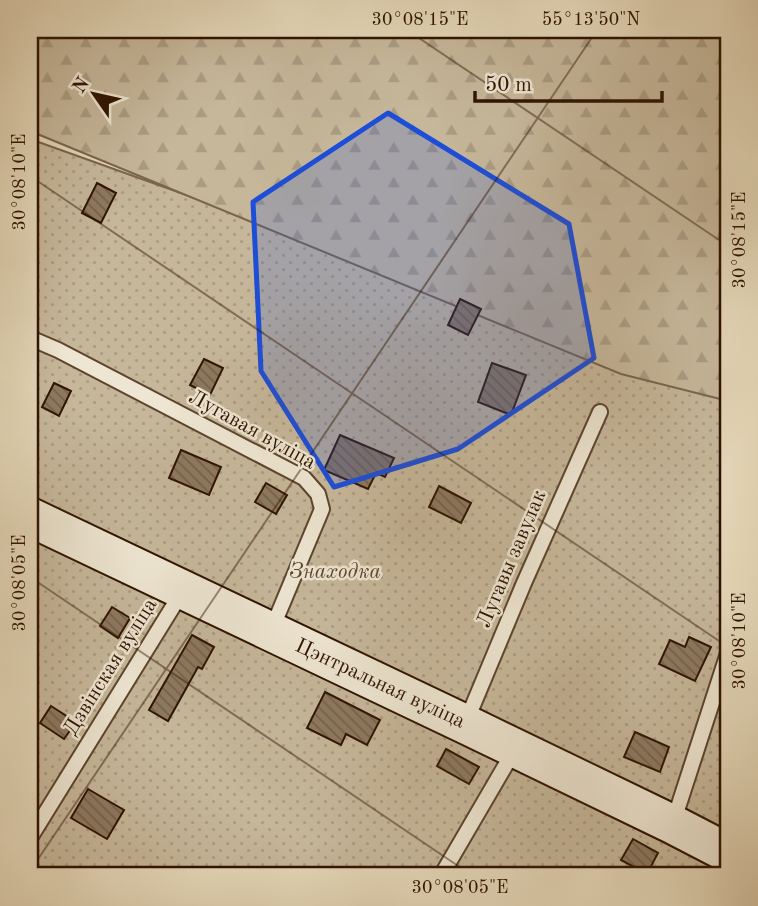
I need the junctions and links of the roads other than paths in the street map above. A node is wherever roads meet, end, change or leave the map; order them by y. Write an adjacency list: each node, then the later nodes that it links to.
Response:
1 (30, 338): 5 (lane, Лугавая вуліца)
2 (600, 412): 7 (lane, Лугавы завулак)
3 (30, 516): 4 (street, Цэнтральная вуліца)
4 (184, 589): 5 (street, Цэнтральная вуліца); 10 (lane, Дзвінская вуліца)
5 (270, 632): 7 (street, Цэнтральная вуліца)
6 (728, 653): 9 (lane)
7 (465, 724): 8 (street, Цэнтральная вуліца)
8 (516, 748): 9 (street, Цэнтральная вуліца); 12 (lane)
9 (672, 824): 11 (street, Цэнтральная вуліца)
10 (30, 838)
11 (728, 853)
12 (441, 876)

